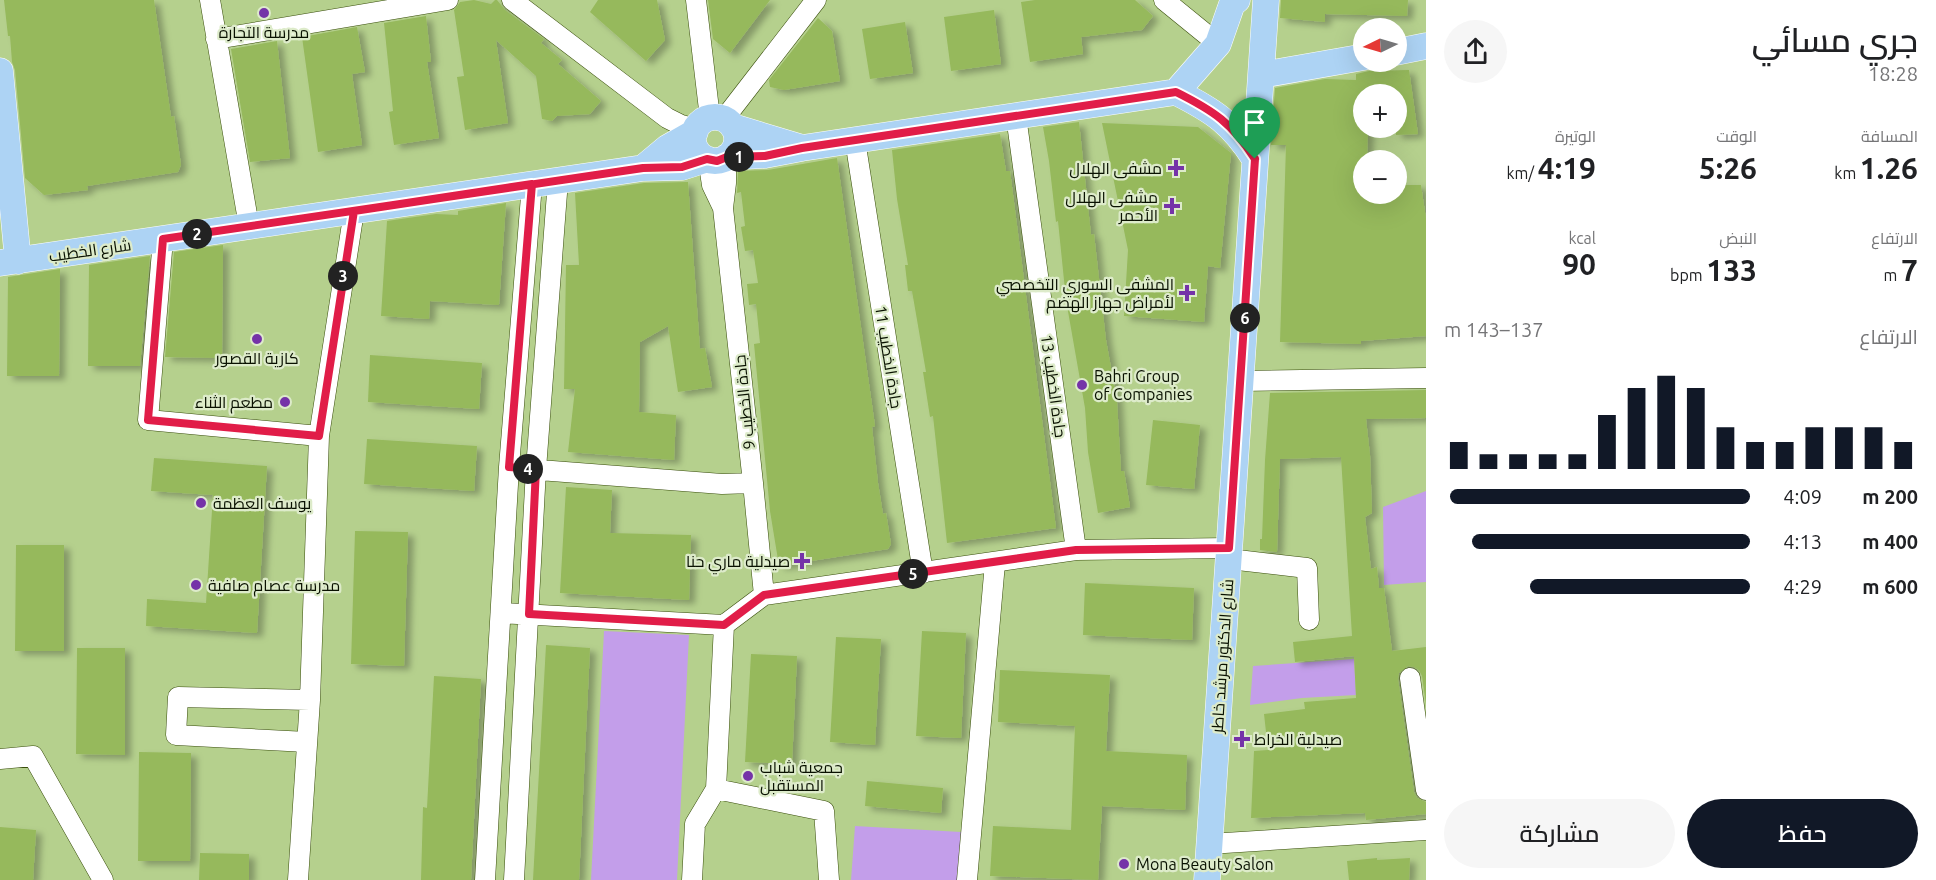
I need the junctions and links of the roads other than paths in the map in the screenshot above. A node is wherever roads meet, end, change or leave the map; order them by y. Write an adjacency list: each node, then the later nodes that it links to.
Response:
1 (210, 0): 9 (street)
2 (448, 0): 9 (street)
3 (512, 0): 18 (street)
4 (696, 0): 18 (street)
5 (816, 0): 18 (street)
6 (1164, 0): 10 (street)
7 (1237, 0): 10 (main road)
8 (1266, 0): 14 (main road, شارع الدكتور مرشد خاطر)
9 (216, 39): 27 (street)
10 (1218, 44): 16 (main road)
11 (1426, 46): 12 (main road)
12 (1407, 50)
13 (1353, 59): 14 (main road)
14 (1261, 75): 22 (main road, شارع الدكتور مرشد خاطر)
15 (0, 83): 29 (main road)
16 (1176, 92): 17 (main road, شارع الخطيب); 22 (main road)
17 (1016, 116): 19 (main road, شارع الخطيب); 36 (street, جادة الخطيب 13)
18 (712, 125): 20 (main road, شارع الخطيب); 21 (main road); 21 (main road); 23 (main road)
19 (855, 140): 20 (main road, شارع الخطيب); 39 (street, جادة الخطيب 11)
20 (802, 148): 21 (main road, شارع الخطيب)
21 (717, 158): 23 (main road, شارع الخطيب); 35 (street, جادة الخطيب 9)
22 (1255, 159): 31 (main road, شارع الدكتور مرشد خاطر)
23 (643, 168): 24 (main road, شارع الخطيب)
24 (558, 180): 25 (main road, شارع الخطيب); 34 (street)
25 (532, 184): 26 (main road, شارع الخطيب); 33 (street)
26 (354, 211): 27 (main road, شارع الخطيب); 32 (street)
27 (249, 226): 28 (main road, شارع الخطيب)
28 (163, 239): 29 (main road, شارع الخطيب); 32 (street)
29 (9, 262)
30 (1426, 378): 31 (street)
31 (1240, 381): 37 (main road, شارع الدكتور مرشد خاطر)
32 (319, 436): 46 (street)
33 (509, 467): 34 (street); 41 (street)
34 (536, 469): 35 (street); 42 (street)
35 (753, 483): 40 (street, جادة الخطيب 9)
36 (1076, 550): 37 (street); 38 (street)
37 (1229, 553): 43 (street); 52 (main road, شارع الدكتور مرشد خاطر)
38 (995, 563): 39 (street); 59 (street)
39 (923, 573): 40 (street)
40 (764, 595): 44 (street)
41 (501, 613): 42 (street); 55 (street)
42 (529, 614): 44 (street); 56 (street)
43 (1309, 620)
44 (724, 625): 49 (street)
45 (1410, 678): 50 (street)
46 (310, 700): 47 (street); 47 (street)
47 (307, 742): 54 (street)
48 (0, 759): 53 (street)
49 (716, 789): 57 (street); 58 (street)
50 (1426, 790)
51 (1426, 830): 52 (street)
52 (1209, 844): 60 (main road, شارع الدكتور مرشد خاطر)
53 (103, 880)
54 (297, 880)
55 (485, 880)
56 (514, 880)
57 (692, 880)
58 (829, 880)
59 (967, 880)
60 (1207, 880)

